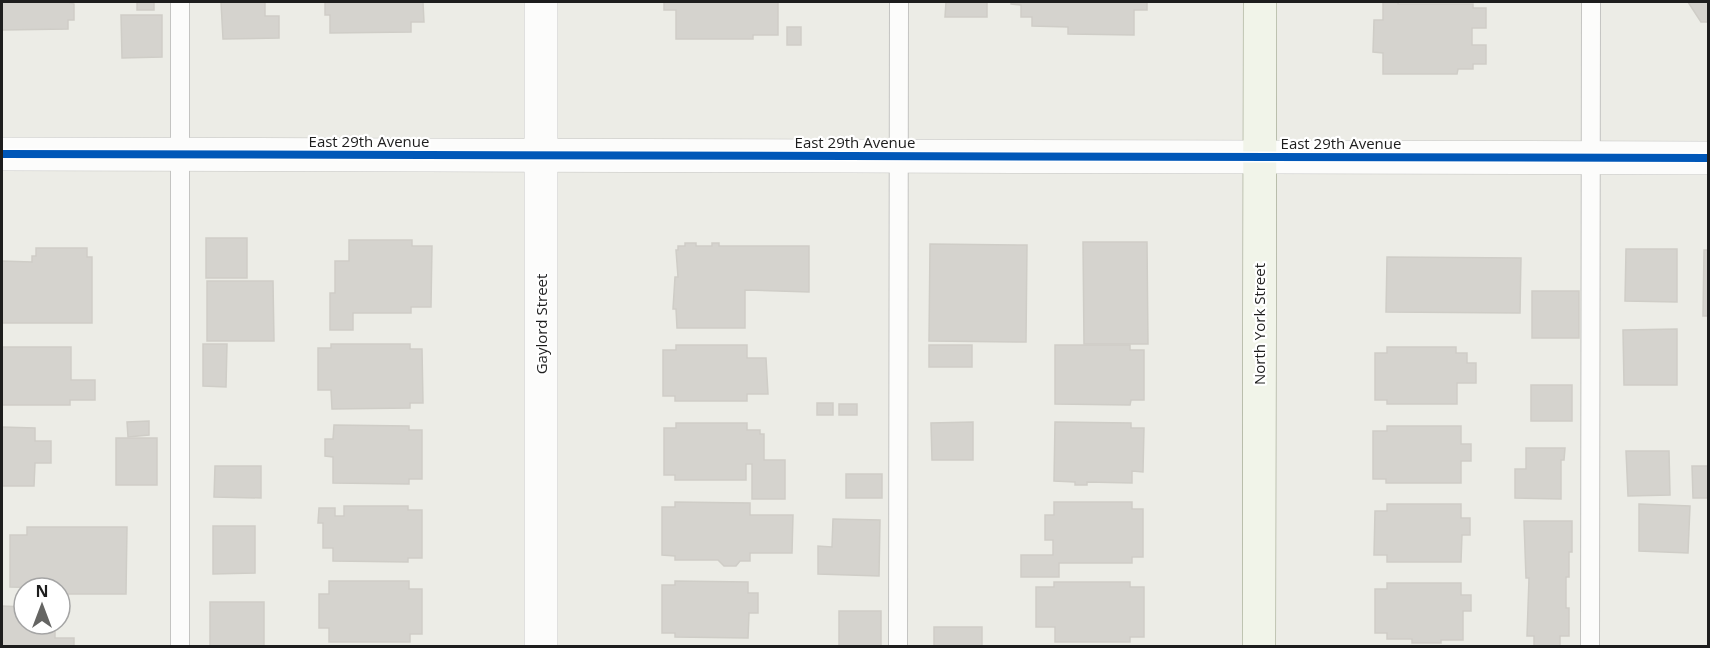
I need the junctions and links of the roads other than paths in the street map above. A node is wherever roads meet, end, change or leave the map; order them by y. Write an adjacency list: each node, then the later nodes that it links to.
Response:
1 (180, 2): 7 (lane)
2 (542, 2): 8 (street, Gaylord Street)
3 (899, 2): 9 (lane)
4 (1260, 2): 10 (main road, North York Street)
5 (1591, 2): 11 (lane)
6 (2, 153): 7 (street, East 29th Avenue)
7 (180, 154): 8 (street, East 29th Avenue); 13 (lane)
8 (541, 155): 9 (street, East 29th Avenue); 14 (street, Gaylord Street)
9 (898, 155): 10 (street, East 29th Avenue); 15 (lane)
10 (1260, 156): 11 (street, East 29th Avenue); 16 (main road, North York Street)
11 (1591, 158): 12 (street, East 29th Avenue); 17 (lane)
12 (1708, 158)
13 (180, 646)
14 (541, 646)
15 (898, 646)
16 (1259, 646)
17 (1590, 646)

